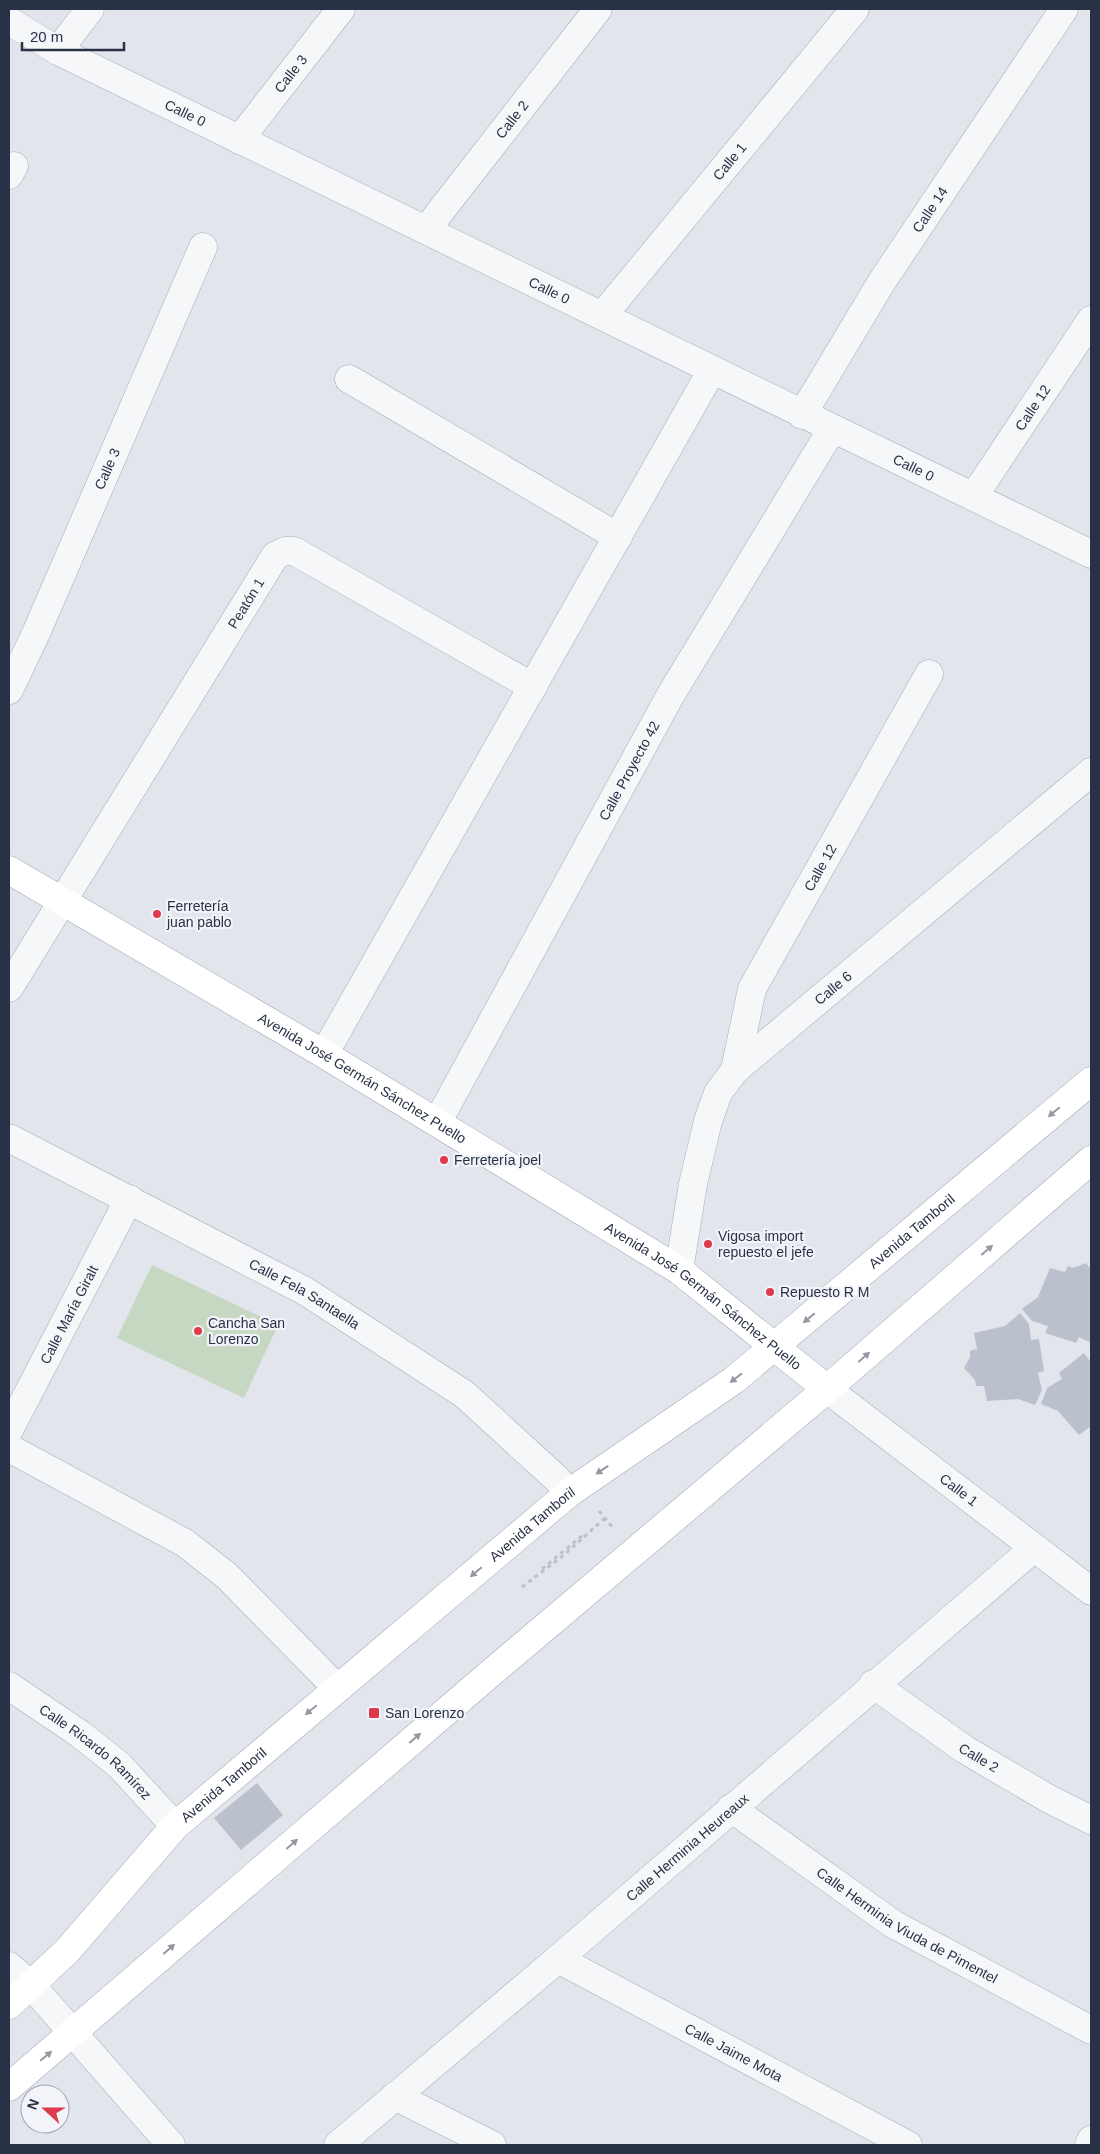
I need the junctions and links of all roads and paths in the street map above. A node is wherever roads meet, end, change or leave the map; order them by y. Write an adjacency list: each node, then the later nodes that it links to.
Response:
1 (90, 9): 7 (street)
2 (341, 9): 8 (street, Calle 3)
3 (598, 9): 9 (street, Calle 2)
4 (855, 9): 11 (street, Calle 1)
5 (1064, 9): 15 (street, Calle 14)
6 (9, 21): 7 (street, Calle 0)
7 (58, 51): 8 (street, Calle 0)
8 (240, 140): 9 (street, Calle 0)
9 (426, 230): 11 (street, Calle 0)
10 (203, 247): 22 (street, Calle 3)
11 (603, 315): 13 (street, Calle 0)
12 (1091, 320): 17 (street, Calle 12)
13 (712, 370): 15 (street, Calle 0); 18 (street)
14 (349, 378): 18 (street)
15 (802, 415): 16 (street, Calle 0)
16 (832, 428): 17 (street, Calle 0); 30 (street, Calle Proyecto 42)
17 (974, 496): 19 (street, Calle 0)
18 (618, 537): 21 (street)
19 (1091, 554)
20 (929, 674): 28 (street, Calle 12)
21 (533, 687): 25 (street, Peatón 1); 27 (street)
22 (9, 690)
23 (1091, 772): 28 (street, Calle 6)
24 (9, 870): 25 (main road, Avenida José Germán Sánchez Puello)
25 (62, 901): 26 (street, Peatón 1); 27 (main road, Avenida José Germán Sánchez Puello)
26 (9, 988)
27 (324, 1054): 30 (main road, Avenida José Germán Sánchez Puello)
28 (735, 1070): 34 (street, Calle 6)
29 (1091, 1081): 35 (main road, Avenida Tamboril, one-way to 35)
30 (438, 1121): 34 (main road, Avenida José Germán Sánchez Puello)
31 (9, 1138): 33 (street, Calle Fela Santaella)
32 (1091, 1160): 36 (main road, one-way to 32)
33 (129, 1199): 37 (street, Calle María Giralt); 39 (street, Calle Fela Santaella)
34 (679, 1270): 35 (main road, Avenida José Germán Sánchez Puello)
35 (774, 1347): 36 (main road, Avenida José Germán Sánchez Puello); 39 (main road, Avenida Tamboril, one-way to 39)
36 (827, 1389): 41 (street, Calle 1); 42 (main road)
37 (9, 1430)
38 (9, 1448): 46 (street)
39 (574, 1490): 40 (path); 46 (main road, Avenida Tamboril, one-way to 46)
40 (605, 1518): 40 (path); 42 (path)
41 (1034, 1548): 43 (street, Calle 1); 44 (street, Calle Herminia Heureaux)
42 (634, 1552): 55 (main road, one-way to 42)
43 (1091, 1591)
44 (873, 1684): 47 (street, Calle Herminia Heureaux); 48 (street, Calle 2)
45 (9, 1686): 49 (street, Calle Ricardo Ramírez)
46 (337, 1688): 49 (main road, Avenida Tamboril, one-way to 49)
47 (731, 1808): 50 (street, Calle Herminia Heureaux); 54 (street, Calle Herminia Viuda de Pimentel)
48 (1091, 1820)
49 (175, 1826): 52 (main road, Avenida Tamboril)
50 (558, 1959): 57 (street, Calle Herminia Heureaux); 62 (street, Calle Jaime Mota)
51 (9, 1966): 52 (street)
52 (32, 1985): 53 (main road, Avenida Tamboril); 55 (street)
53 (9, 2005)
54 (1091, 2030)
55 (72, 2033): 56 (main road, one-way to 55); 59 (street)
56 (9, 2087)
57 (395, 2096): 60 (street, Calle Herminia Heureaux); 61 (street)
58 (1091, 2140): 63 (street)
59 (171, 2145)
60 (338, 2145)
61 (492, 2145)
62 (908, 2145)
63 (1089, 2145)

